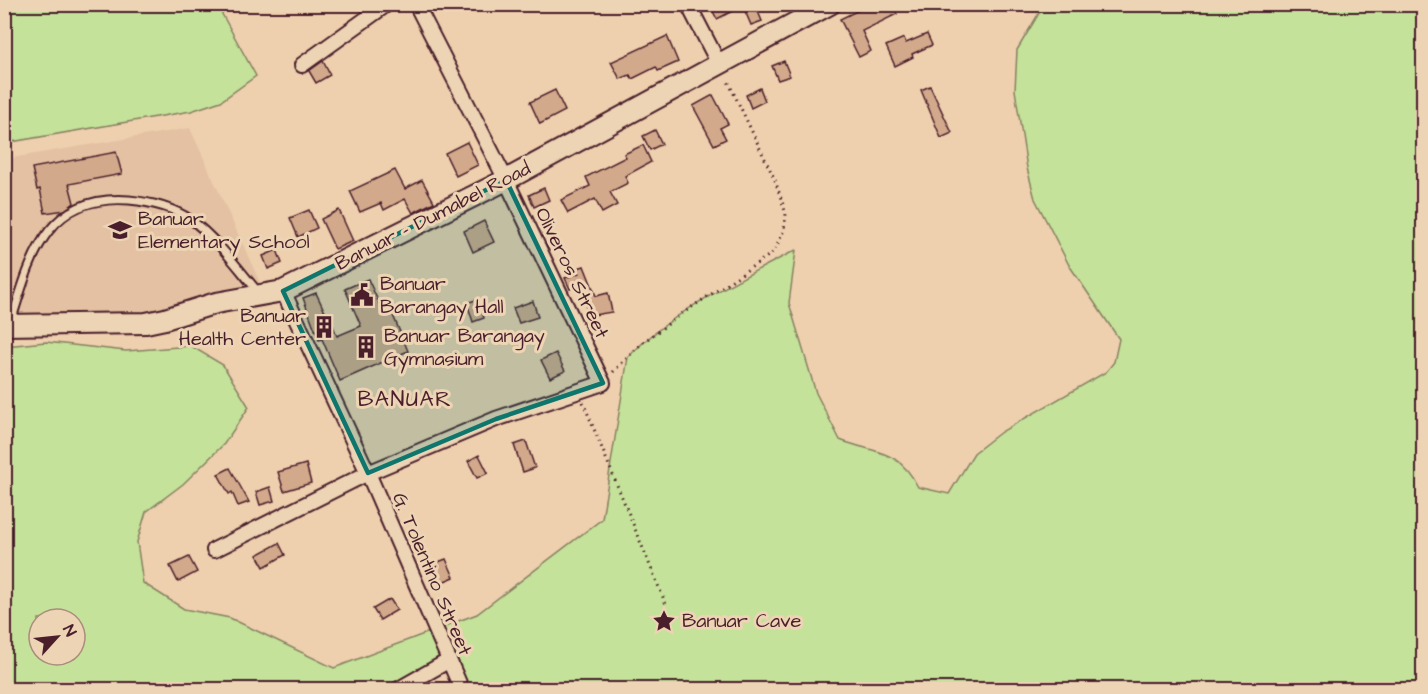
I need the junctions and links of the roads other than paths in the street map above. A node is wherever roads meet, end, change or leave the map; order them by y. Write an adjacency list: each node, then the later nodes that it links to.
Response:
1 (387, 4): 5 (street)
2 (416, 4): 7 (street, Oliveros Street)
3 (688, 4): 6 (street)
4 (830, 4): 6 (street, Banuar - Dumabel Road)
5 (302, 64)
6 (719, 64): 7 (street, Banuar - Dumabel Road)
7 (506, 180): 8 (street, Banuar - Dumabel Road); 11 (street, Oliveros Street)
8 (284, 291): 9 (street, Banuar - Dumabel Road); 11 (street, G. Tolentino Street)
9 (261, 295): 10 (street, Banuar - Dumabel Road); 10 (lane)
10 (8, 325)
11 (368, 473): 12 (street); 13 (street, G. Tolentino Street)
12 (214, 550)
13 (448, 661): 14 (street); 15 (street, G. Tolentino Street)
14 (397, 690)
15 (462, 690)

